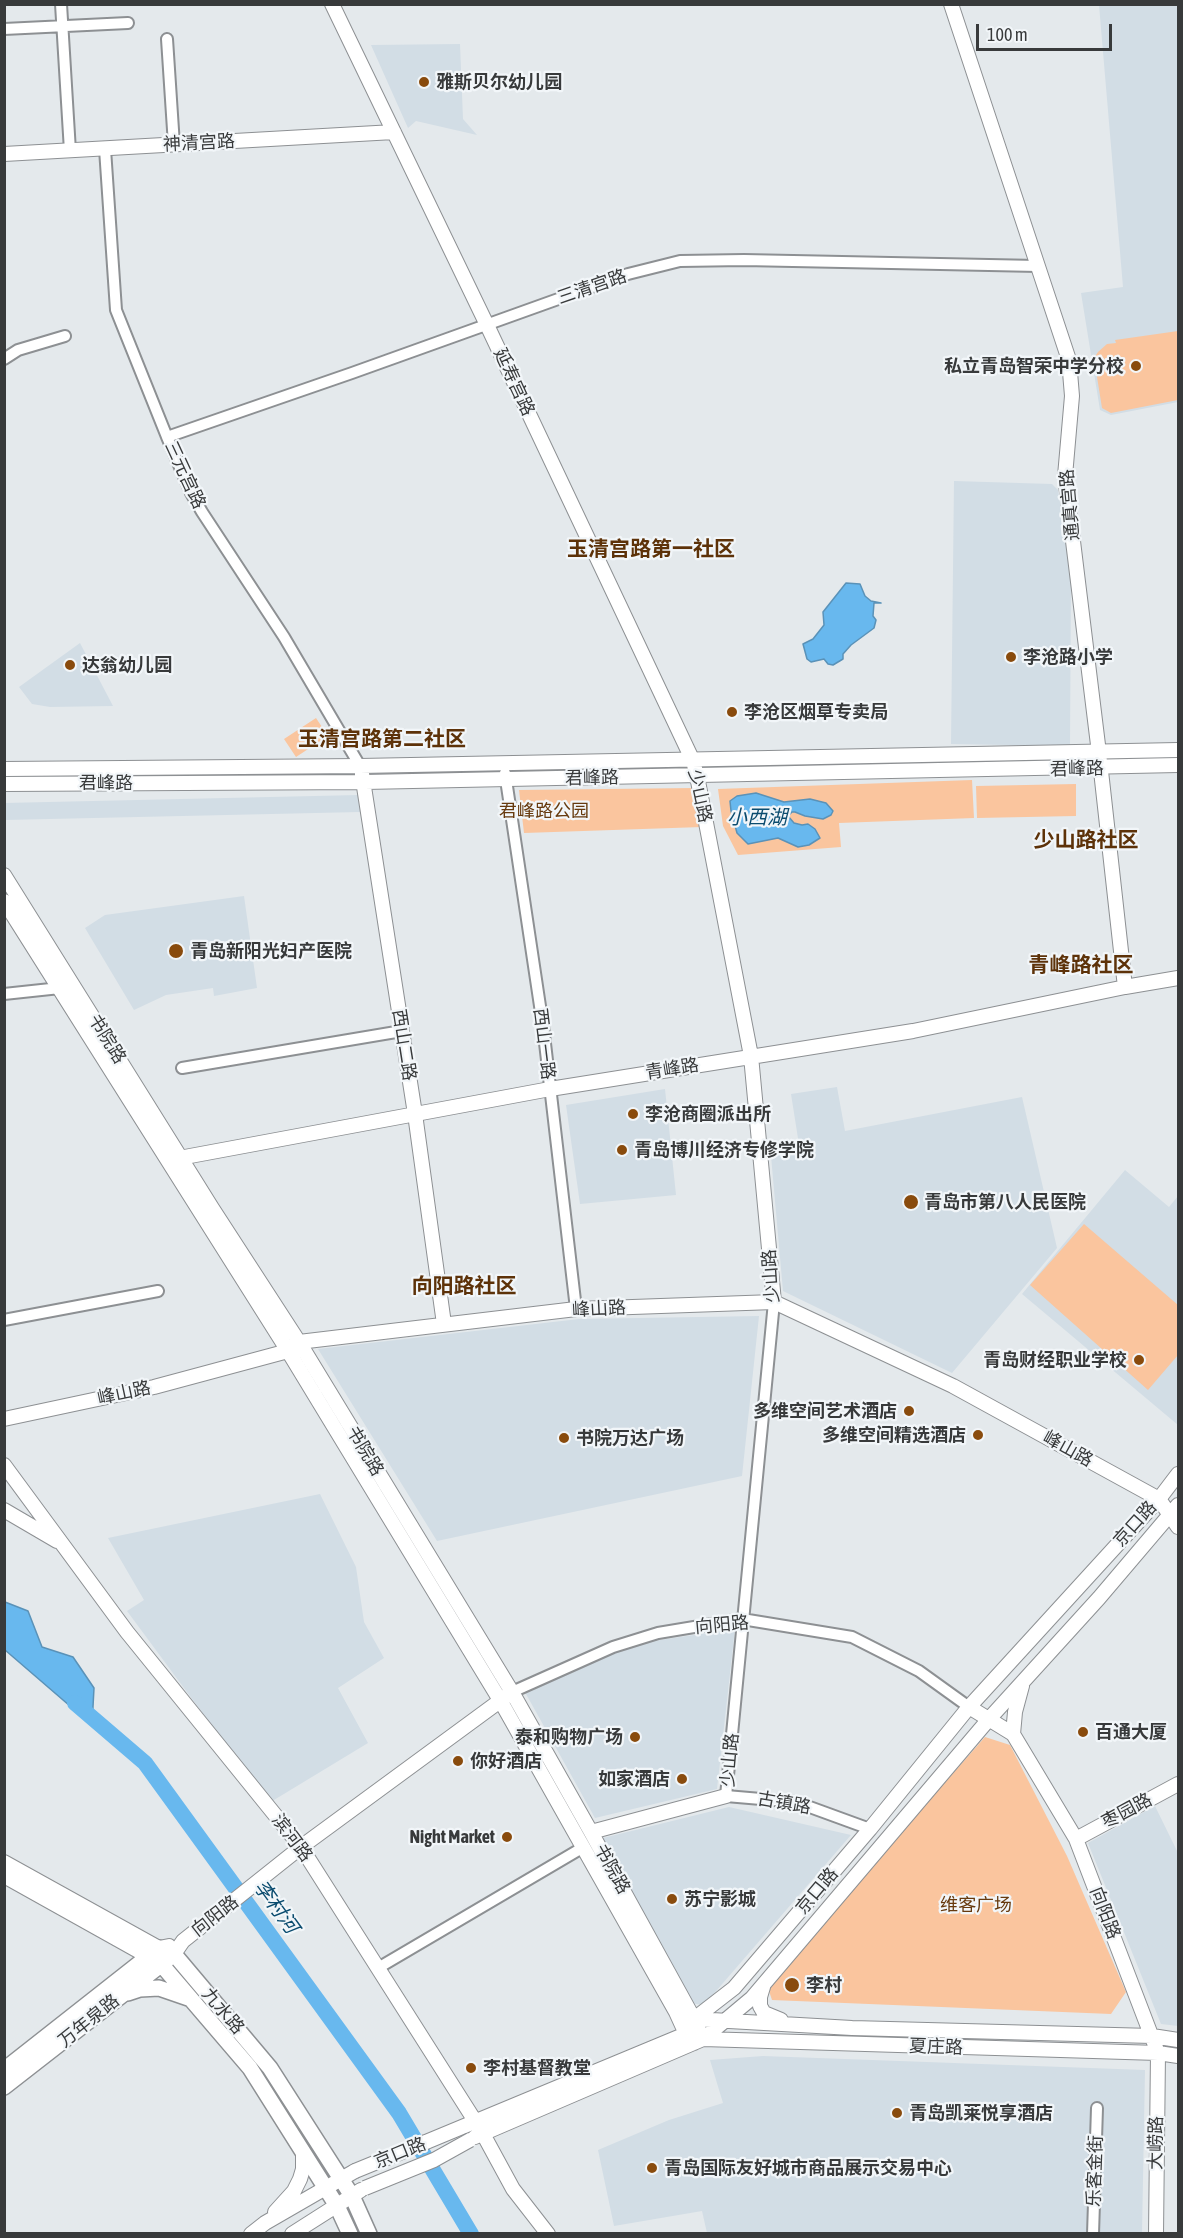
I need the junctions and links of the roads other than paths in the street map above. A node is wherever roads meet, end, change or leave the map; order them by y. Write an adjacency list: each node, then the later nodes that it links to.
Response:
1 (61, 4): 5 (street)
2 (332, 4): 8 (main road, 延寿宫路)
3 (951, 4): 13 (main road, 通真宫路)
4 (128, 23): 5 (street)
5 (62, 26): 6 (street); 11 (street)
6 (4, 29)
7 (167, 39): 9 (street)
8 (394, 132): 9 (main road, 神清宫路); 14 (main road, 延寿宫路)
9 (174, 145): 10 (main road, 神清宫路)
10 (105, 149): 11 (main road, 神清宫路); 17 (street, 三元宫路)
11 (70, 151): 12 (main road, 神清宫路)
12 (4, 154)
13 (1038, 266): 14 (street, 三清宫路); 19 (main road, 通真宫路)
14 (487, 325): 17 (street, 三清宫路); 20 (main road, 延寿宫路)
15 (65, 336): 16 (street)
16 (4, 359)
17 (167, 437): 23 (street, 三元宫路)
18 (1179, 750): 19 (main road, 君峰路)
19 (1099, 753): 20 (main road, 君峰路); 24 (main road, 通真宫路)
20 (693, 761): 21 (main road, 君峰路); 26 (main road, 少山路)
21 (504, 764): 23 (main road, 君峰路); 27 (street, 西山一路)
22 (1179, 765): 24 (main road, 君峰路)
23 (360, 766): 25 (main road, 君峰路); 28 (main road, 西山二路)
24 (1101, 768): 26 (main road, 君峰路); 33 (main road, 通真宫路)
25 (4, 769)
26 (697, 776): 27 (main road, 君峰路); 37 (main road, 少山路)
27 (506, 779): 28 (main road, 君峰路); 39 (street, 西山一路)
28 (364, 782): 29 (main road, 君峰路); 36 (main road, 西山二路)
29 (4, 783)
30 (4, 875): 41 (main road, 书院路)
31 (4, 901): 34 (main road, 书院路)
32 (1179, 978): 33 (main road, 青峰路)
33 (1125, 987): 37 (main road, 青峰路)
34 (60, 988): 35 (street); 42 (main road, 书院路)
35 (4, 994)
36 (402, 1030): 38 (street); 40 (main road, 西山二路)
37 (752, 1056): 39 (main road, 青峰路); 44 (main road, 少山路)
38 (182, 1068)
39 (550, 1089): 40 (main road, 青峰路); 45 (street, 西山一路)
40 (415, 1114): 41 (main road, 青峰路); 47 (main road, 西山二路)
41 (182, 1158): 42 (main road, 青峰路); 48 (main road, 书院路)
42 (166, 1160): 48 (main road, 书院路)
43 (158, 1291): 46 (street)
44 (774, 1302): 45 (main road, 峰山路); 52 (main road, 峰山路); 56 (street, 少山路)
45 (576, 1309): 47 (main road, 峰山路)
46 (4, 1320)
47 (444, 1324): 48 (main road, 峰山路)
48 (293, 1347): 49 (main road, 峰山路); 58 (main road, 书院路)
49 (4, 1419)
50 (4, 1465): 55 (main road, 滨河路)
51 (1179, 1474): 52 (main road, 京口路)
52 (1159, 1499): 54 (main road); 59 (main road, 京口路)
53 (4, 1510): 55 (main road)
54 (1176, 1515): 57 (main road, 京口路)
55 (64, 1546): 68 (main road, 滨河路)
56 (742, 1620): 58 (street, 向阳路); 59 (street, 向阳路); 63 (street, 少山路)
57 (1022, 1683): 60 (main road, 京口路); 61 (main road)
58 (506, 1696): 65 (main road, 书院路); 67 (main road, 书院路); 68 (main road, 向阳路)
59 (969, 1707): 60 (main road, 向阳路); 64 (main road, 京口路)
60 (989, 1719): 61 (main road, 向阳路); 74 (main road, 京口路)
61 (1013, 1734): 66 (main road, 向阳路)
62 (1179, 1784): 66 (main road, 枣园路)
63 (726, 1796): 64 (street, 古镇路); 65 (main road, 古镇路)
64 (870, 1829): 77 (main road, 京口路)
65 (591, 1832): 77 (main road, 书院路)
66 (1076, 1839): 80 (main road, 向阳路)
67 (582, 1848): 73 (street); 81 (main road, 书院路)
68 (296, 1851): 71 (main road, 向阳路); 73 (main road, 滨河路)
69 (4, 1863): 72 (main road, 九水路)
70 (4, 1876): 72 (main road, 九水路)
71 (178, 1948): 72 (main road, 万年泉路); 90 (main road, 九水路)
72 (156, 1956): 75 (main road, 万年泉路); 76 (main road, 九水路); 85 (main road, 万年泉路)
73 (378, 1968): 88 (main road, 滨河路)
74 (765, 1983): 78 (main road, 京口路); 79 (main road)
75 (122, 1995): 76 (main road); 86 (main road, 万年泉路)
76 (192, 2000): 89 (main road, 九水路)
77 (694, 2019): 78 (main road, 夏庄路); 81 (main road, 书院路)
78 (723, 2022): 79 (main road, 夏庄路); 81 (main road, 京口路)
79 (797, 2026): 80 (main road, 夏庄路)
80 (1152, 2036): 82 (main road, 夏庄路); 83 (main road, 向阳路)
81 (694, 2039): 83 (main road, 夏庄路); 88 (main road, 京口路)
82 (1179, 2040)
83 (1158, 2053): 84 (main road, 夏庄路); 101 (main road, 大崂路)
84 (1179, 2056)
85 (4, 2070)
86 (4, 2087)
87 (1097, 2108): 100 (street, 乐客金街)
88 (473, 2130): 90 (main road, 京口路, bridge); 92 (main road, 京口路, bridge); 99 (main road, 滨河路)
89 (303, 2152): 91 (main road, 九水路); 94 (main road)
90 (341, 2178): 91 (main road); 92 (main road, 九水路)
91 (325, 2187): 93 (main road, 九水路); 94 (main road)
92 (358, 2192): 93 (main road); 98 (main road, 九水路)
93 (337, 2206): 96 (main road); 97 (main road, 九水路)
94 (266, 2223): 95 (main road)
95 (251, 2234)
96 (291, 2234)
97 (350, 2234)
98 (369, 2234)
99 (548, 2234)
100 (1093, 2234)
101 (1156, 2234)

